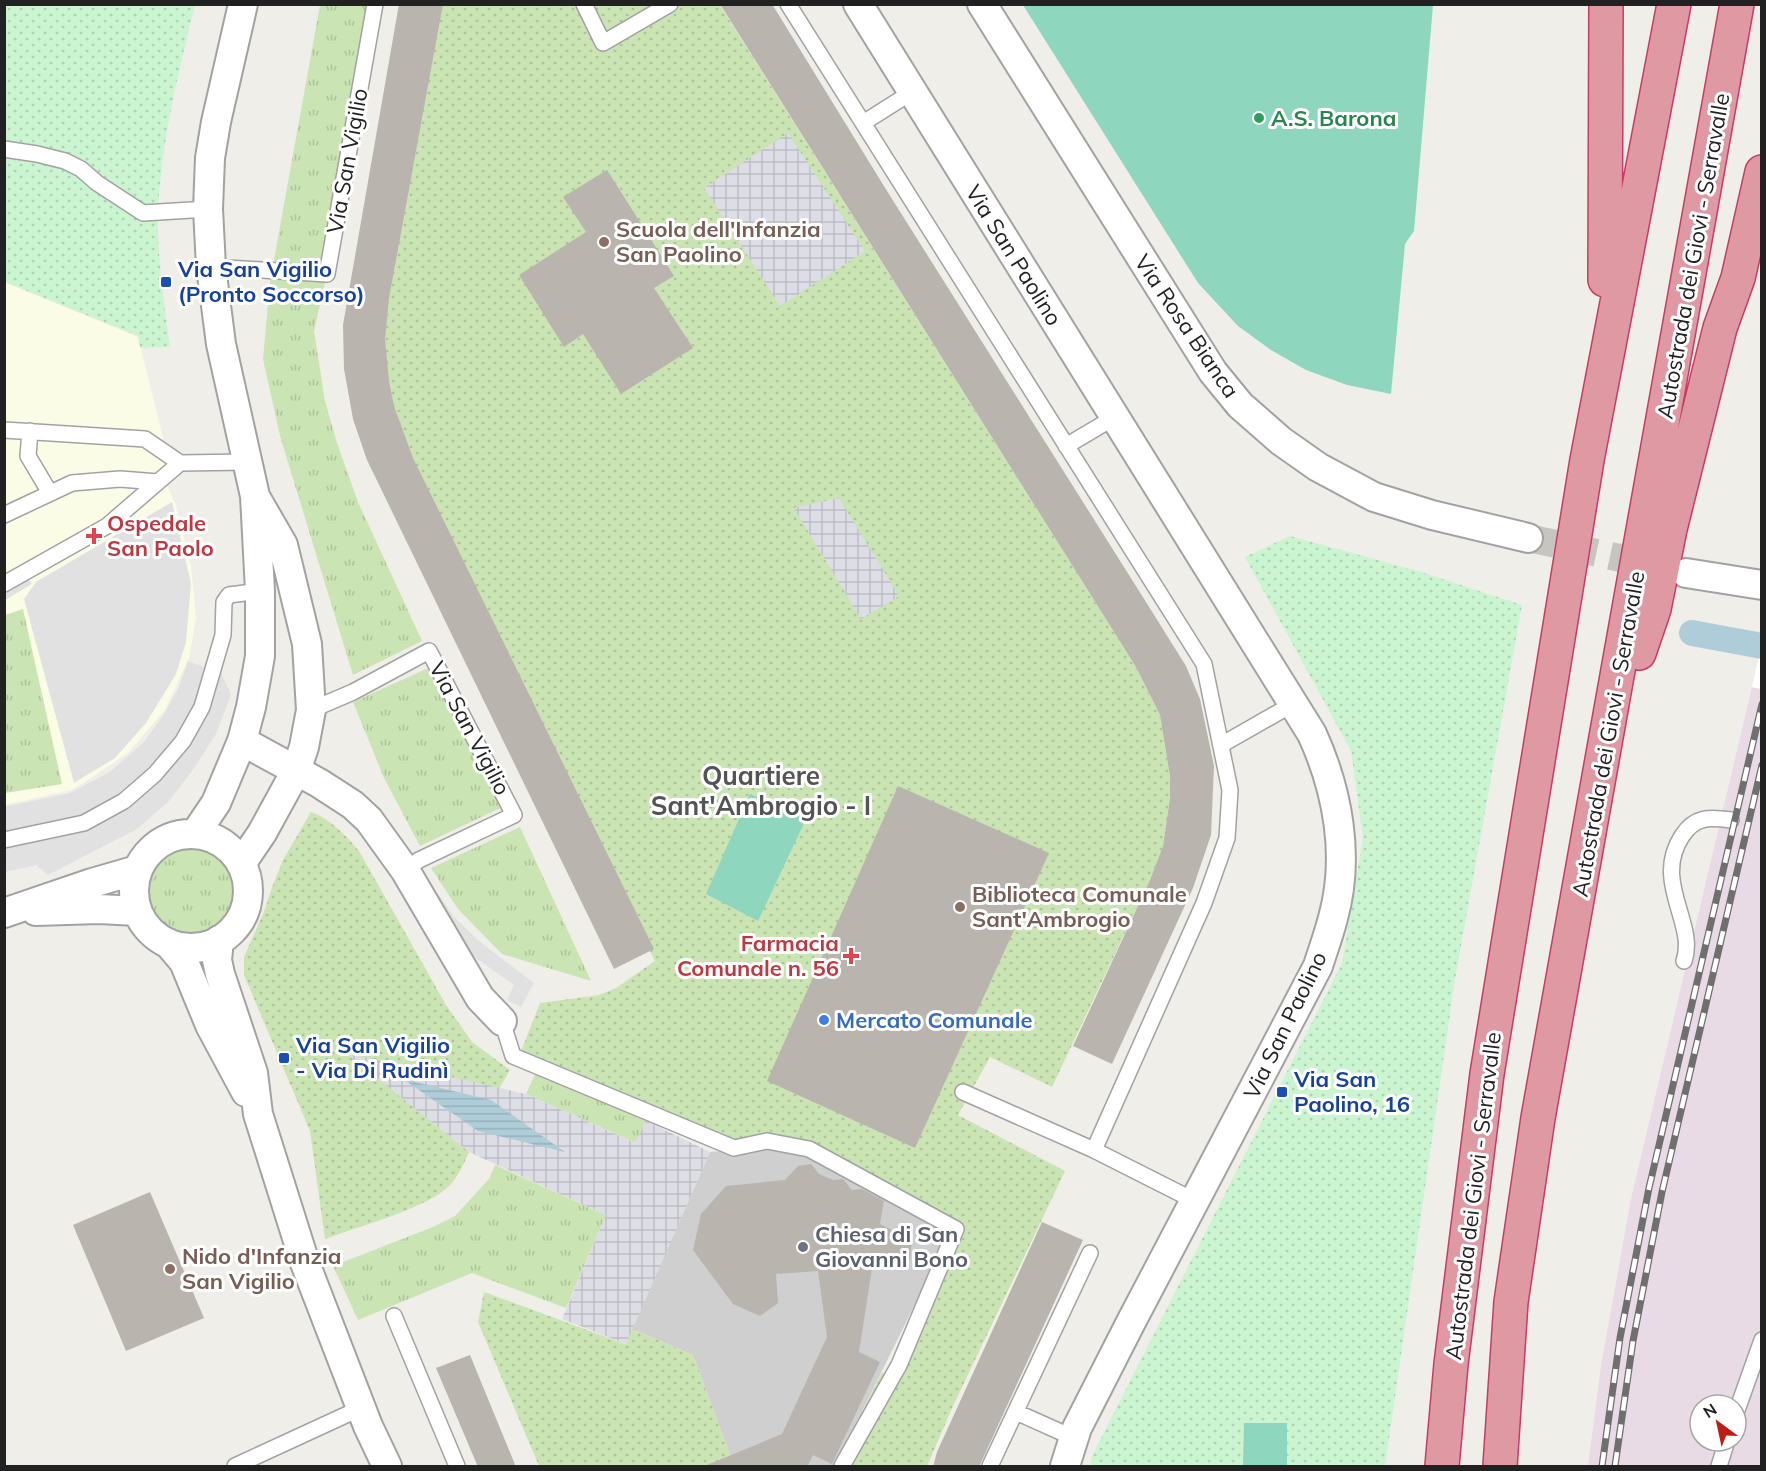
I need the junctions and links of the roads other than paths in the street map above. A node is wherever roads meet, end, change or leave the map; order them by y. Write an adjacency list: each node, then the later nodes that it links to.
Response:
1 (243, 4): 15 (street)
2 (375, 4): 16 (lane, Via San Vigilio)
3 (584, 4): 4 (lane)
4 (670, 4)
5 (788, 4): 12 (lane)
6 (858, 4): 11 (street, Via San Paolino)
7 (982, 4): 28 (street, Via Rosa Bianca)
8 (1606, 4): 17 (highway)
9 (1674, 4): 17 (highway, Autostrada dei Giovi - Serravalle)
10 (1737, 4): 37 (highway, Autostrada dei Giovi - Serravalle)
11 (912, 92): 12 (lane); 18 (street, Via San Paolino)
12 (863, 123): 21 (lane)
13 (4, 149): 15 (lane)
14 (1761, 172): 37 (highway)
15 (208, 209): 16 (street)
16 (211, 267): 22 (street)
17 (1605, 360): 69 (highway, Autostrada dei Giovi - Serravalle)
18 (1115, 417): 21 (lane); 33 (street, Via San Paolino)
19 (4, 430): 20 (lane)
20 (30, 431): 23 (lane); 25 (lane)
21 (1066, 446): 36 (lane)
22 (248, 462): 23 (lane); 26 (street)
23 (180, 463): 24 (lane)
24 (158, 482): 25 (lane); 30 (lane)
25 (50, 493): 27 (lane)
26 (255, 496): 32 (street); 34 (street)
27 (4, 515)
28 (1528, 538)
29 (1686, 573): 31 (street)
30 (4, 584)
31 (1761, 585)
32 (260, 591): 35 (street); 41 (lane)
33 (1293, 704): 36 (lane); 54 (street, Via San Paolino)
34 (311, 710): 38 (street); 44 (lane, Via San Vigilio)
35 (242, 741): 38 (street); 40 (street)
36 (1221, 745): 53 (lane)
37 (1606, 745): 70 (highway, Autostrada dei Giovi - Serravalle)
38 (296, 771): 42 (street); 44 (street)
39 (1731, 820): 49 (lane)
40 (195, 834): 42 (street); 43 (street)
41 (4, 840)
42 (241, 864): 47 (street)
43 (137, 870): 45 (street); 46 (street)
44 (405, 870): 50 (street)
45 (138, 911): 46 (street); 48 (street)
46 (7, 912)
47 (219, 940): 48 (street); 52 (street)
48 (168, 944): 52 (street)
49 (1684, 961)
50 (502, 1021): 66 (lane)
51 (963, 1092): 53 (lane)
52 (258, 1114): 60 (street)
53 (1094, 1150): 54 (lane)
54 (1195, 1201): 61 (street, Via San Paolino)
55 (1090, 1253): 59 (lane)
56 (394, 1316): 65 (lane)
57 (1761, 1340): 58 (lane)
58 (1743, 1393)
59 (1016, 1412): 61 (lane); 67 (lane)
60 (365, 1417): 62 (lane); 63 (street); 64 (street)
61 (1074, 1438): 68 (street, Via San Paolino)
62 (235, 1467)
63 (373, 1467)
64 (387, 1467)
65 (457, 1467)
66 (842, 1467)
67 (990, 1467)
68 (1065, 1467)
69 (1442, 1467)
70 (1500, 1467)

